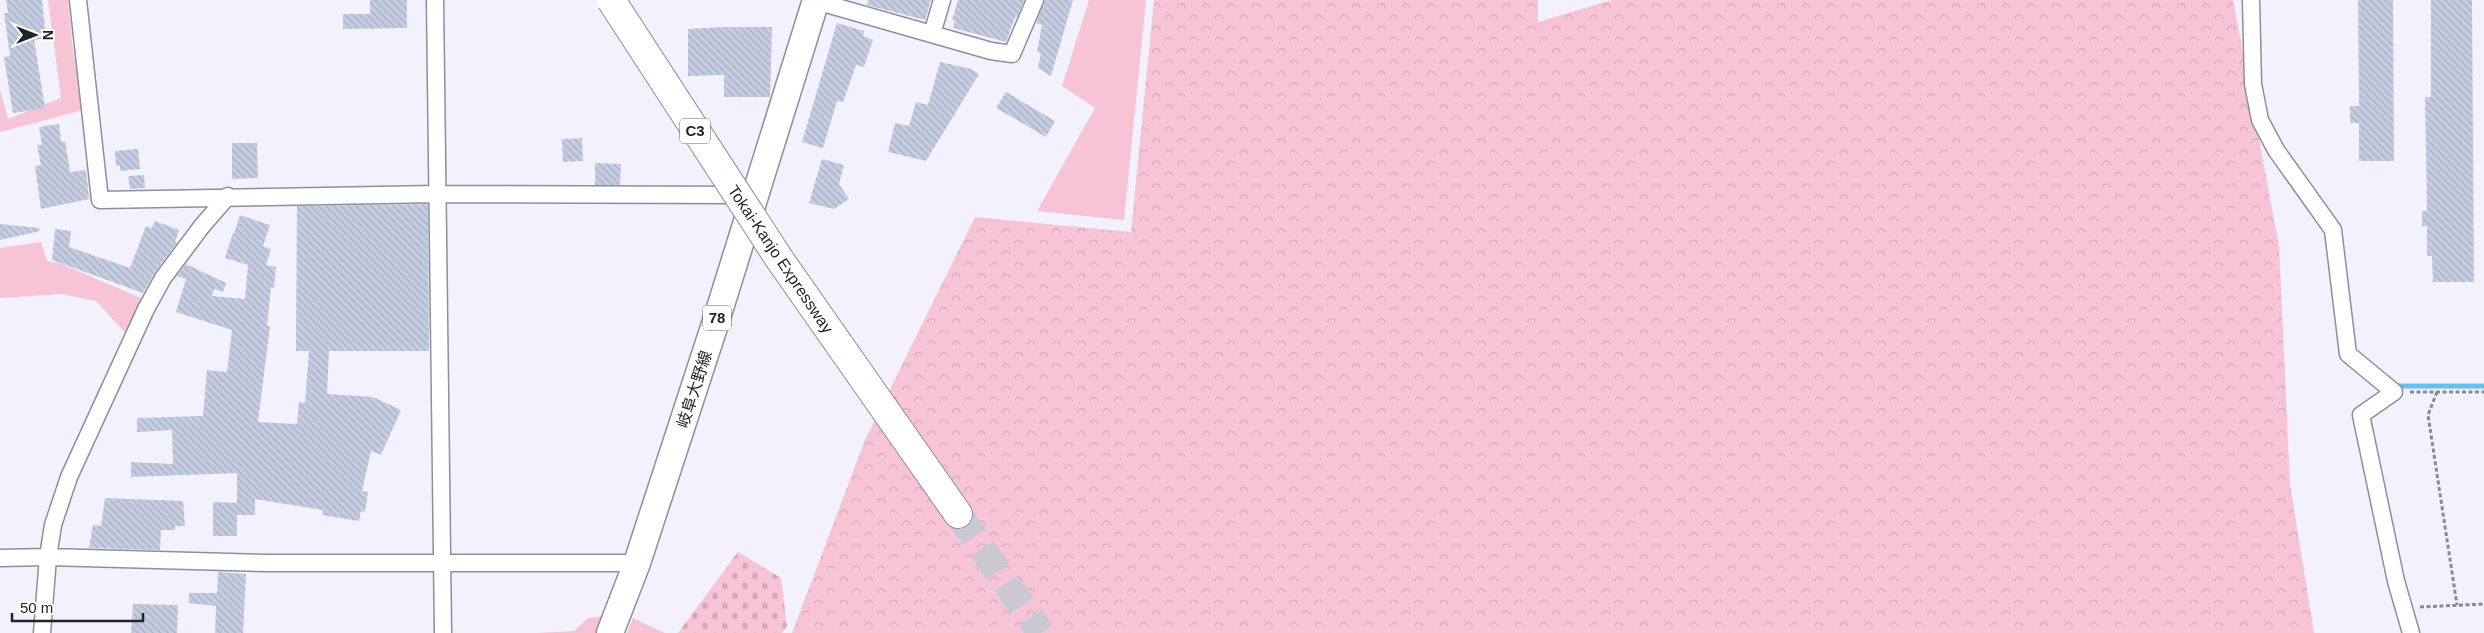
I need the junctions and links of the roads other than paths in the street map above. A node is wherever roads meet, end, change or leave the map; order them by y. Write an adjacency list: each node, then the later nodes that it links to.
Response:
1 (78, 0): 11 (street)
2 (435, 0): 9 (street)
3 (611, 0): 12 (highway, Tokai-Kanjo Expressway / C3, bridge)
4 (816, 0): 8 (street); 10 (main road, 岐阜大野線 / 78)
5 (942, 0): 8 (street)
6 (1035, 0): 8 (street)
7 (2251, 0): 20 (street)
8 (932, 34)
9 (437, 194): 10 (street); 11 (street); 15 (street)
10 (757, 195): 16 (main road, 岐阜大野線 / 78)
11 (228, 196): 13 (street)
12 (958, 514)
13 (48, 557): 14 (street); 15 (street); 17 (street)
14 (0, 558)
15 (443, 563): 16 (street); 18 (street)
16 (637, 563): 19 (main road, 岐阜大野線 / 78)
17 (42, 633)
18 (443, 633)
19 (610, 633)
20 (2411, 633)

